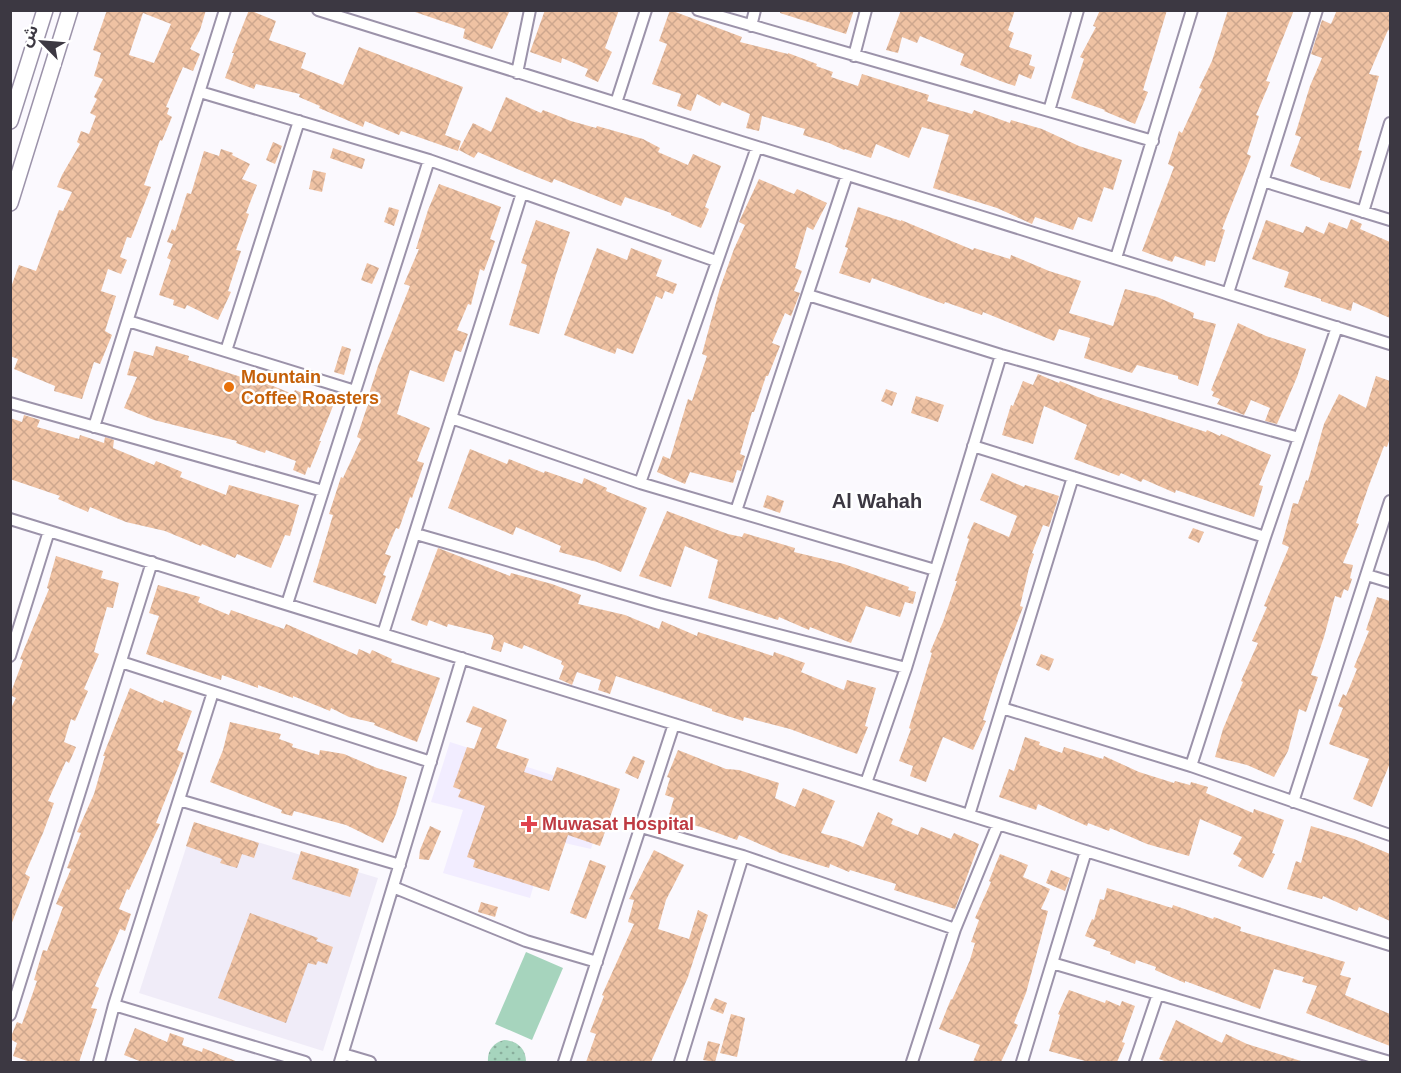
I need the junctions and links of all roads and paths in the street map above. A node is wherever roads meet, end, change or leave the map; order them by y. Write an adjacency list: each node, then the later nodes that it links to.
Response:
1 (45, 10): 19 (street)
2 (70, 10): 28 (street)
3 (225, 10): 16 (street)
4 (318, 10): 15 (street)
5 (530, 10): 15 (street)
6 (646, 10): 17 (street)
7 (698, 10): 13 (street)
8 (755, 10): 13 (street)
9 (866, 10): 14 (street)
10 (1078, 10): 18 (street)
11 (1192, 10): 22 (street)
12 (1317, 10): 26 (street)
13 (751, 26): 14 (street)
14 (854, 56): 18 (street)
15 (518, 73): 17 (street)
16 (200, 92): 20 (street); 35 (street)
17 (616, 103): 23 (street)
18 (1049, 111): 22 (street)
19 (10, 121)
20 (299, 122): 24 (street); 38 (street)
21 (1390, 123): 29 (street)
22 (1153, 141): 31 (street)
23 (757, 147): 25 (street); 32 (street)
24 (429, 160): 27 (street); 40 (street)
25 (847, 175): 31 (street); 34 (street)
26 (1263, 181): 29 (street); 33 (street)
27 (522, 193): 32 (street); 42 (street)
28 (10, 203)
29 (1363, 212): 30 (street)
30 (1390, 220)
31 (1116, 258): 33 (street)
32 (716, 261): 47 (street)
33 (1228, 293): 36 (street)
34 (808, 295): 39 (street); 50 (street)
35 (128, 321): 38 (street); 43 (street)
36 (1337, 327): 37 (street); 44 (street)
37 (1390, 344)
38 (226, 351): 40 (street)
39 (1001, 355): 44 (street); 45 (street)
40 (355, 391): 48 (street)
41 (10, 404): 43 (street)
42 (451, 418): 47 (street); 53 (street)
43 (94, 427): 48 (street)
44 (1299, 438): 54 (street)
45 (973, 446): 46 (street); 56 (street)
46 (1073, 477): 54 (street); 67 (street)
47 (640, 483): 50 (street)
48 (323, 491): 59 (street)
49 (1390, 501): 57 (street)
50 (736, 511): 56 (street)
51 (10, 519): 52 (street)
52 (49, 531): 55 (street); 60 (street)
53 (416, 534): 61 (street); 65 (street)
54 (1265, 537): 70 (street)
55 (152, 562): 59 (street); 64 (street)
56 (935, 570): 65 (street)
57 (1367, 574): 58 (street); 73 (street)
58 (1390, 582)
59 (287, 604): 61 (street)
60 (15, 623): 62 (street)
61 (383, 634): 63 (street)
62 (10, 656)
63 (462, 658): 68 (street); 69 (street)
64 (121, 662): 66 (street); 87 (street)
65 (906, 668): 71 (street)
66 (213, 692): 69 (street); 72 (street)
67 (1002, 708): 70 (street); 74 (street)
68 (675, 724): 71 (street); 76 (street)
69 (431, 762): 80 (street)
70 (1191, 766): 73 (street)
71 (866, 783): 74 (street)
72 (179, 800): 80 (street); 89 (street)
73 (1293, 802): 77 (street)
74 (969, 815): 75 (street)
75 (998, 824): 78 (street); 82 (street)
76 (641, 827): 79 (street); 84 (street)
77 (1390, 835)
78 (1086, 851): 83 (street); 85 (street)
79 (743, 856): 82 (street); 96 (street)
80 (400, 865): 81 (street)
81 (393, 887): 84 (street); 91 (street)
82 (955, 929): 97 (street)
83 (1390, 945)
84 (597, 962): 95 (street)
85 (1052, 963): 88 (street); 98 (street)
86 (10, 970): 87 (street)
87 (23, 974): 90 (street)
88 (1158, 994): 99 (street); 100 (street)
89 (114, 1005): 92 (street); 93 (street)
90 (10, 1015)
91 (341, 1058): 94 (street)
92 (99, 1062)
93 (304, 1062)
94 (370, 1062)
95 (564, 1062)
96 (680, 1062)
97 (912, 1062)
98 (1022, 1062)
99 (1135, 1062)
100 (1390, 1062)

